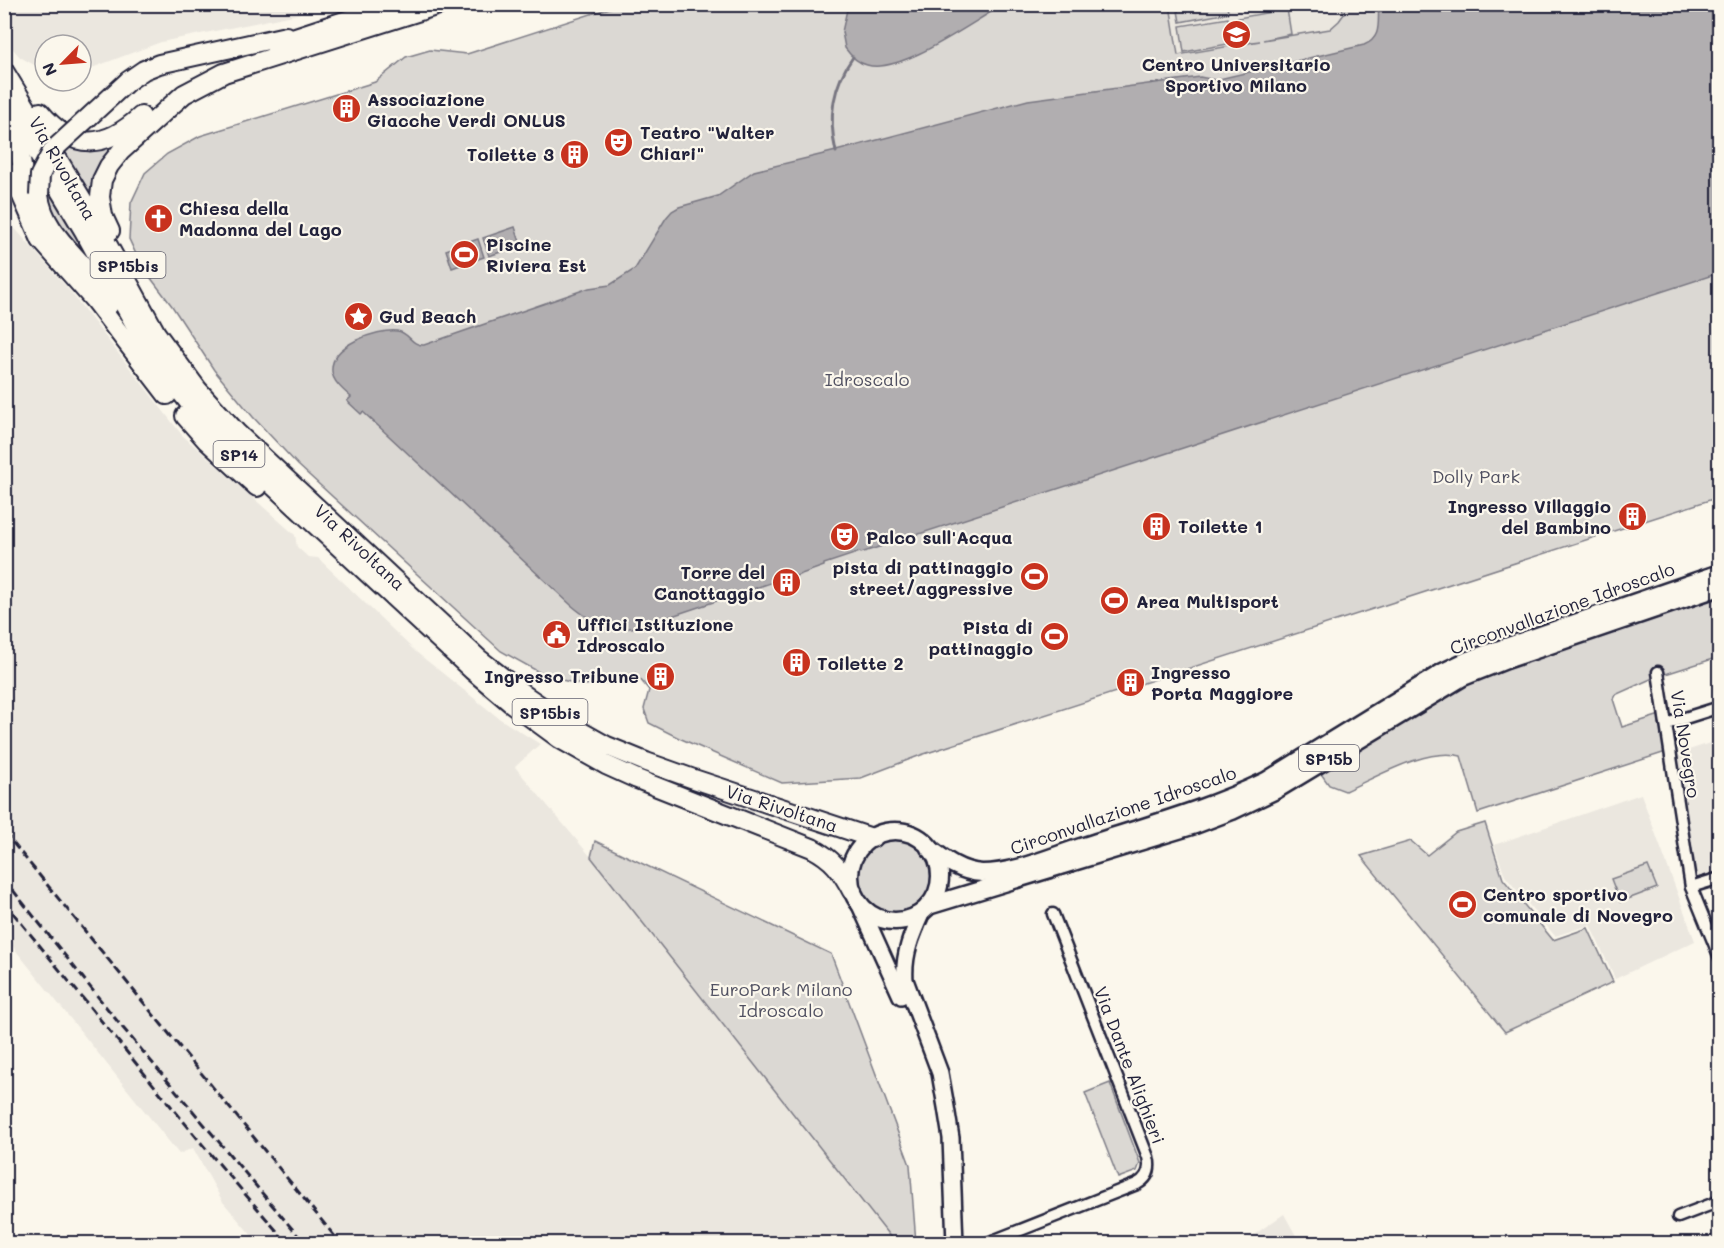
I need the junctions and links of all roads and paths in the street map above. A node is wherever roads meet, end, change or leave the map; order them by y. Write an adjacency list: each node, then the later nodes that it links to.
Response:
1 (396, 4): 3 (highway, SP15bis)
2 (441, 4): 11 (highway, SP15bis)
3 (299, 36): 4 (highway, SP15bis); 10 (highway, SP15bis, bridge)
4 (4, 58)
5 (4, 71): 11 (highway, Via Rivoltana / SP14)
6 (4, 97): 17 (highway, Via Rivoltana / SP14)
7 (4, 110): 9 (highway)
8 (8, 168): 9 (highway)
9 (28, 211): 10 (highway)
10 (148, 372): 17 (highway, SP15bis)
11 (310, 501): 18 (highway, Via Rivoltana / SP15bis)
12 (1719, 573): 19 (main road, Circonvallazione Idroscalo / SP15b)
13 (1719, 587): 23 (main road, Circonvallazione Idroscalo / SP15b)
14 (1658, 672): 16 (street, Via Novegro)
15 (1719, 706): 16 (street)
16 (1666, 724): 21 (street, Via Novegro)
17 (560, 739): 22 (highway, Via Rivoltana / SP15bis)
18 (872, 838): 19 (main road); 22 (main road, Via Rivoltana)
19 (929, 848): 23 (main road, Via Rivoltana)
20 (1719, 878): 21 (street)
21 (1691, 888): 25 (street, Via Novegro)
22 (856, 897): 23 (main road, Via Rivoltana); 26 (street, Via Rivoltana)
23 (925, 909): 26 (street, Via Rivoltana)
24 (1053, 914): 30 (street, Via Dante Alighieri)
25 (1719, 958)
26 (946, 1107): 29 (street, Via Rivoltana)
27 (1719, 1201): 28 (street)
28 (1678, 1217)
29 (954, 1236): 31 (street, Via Rivoltana)
30 (990, 1242)
31 (961, 1244)

